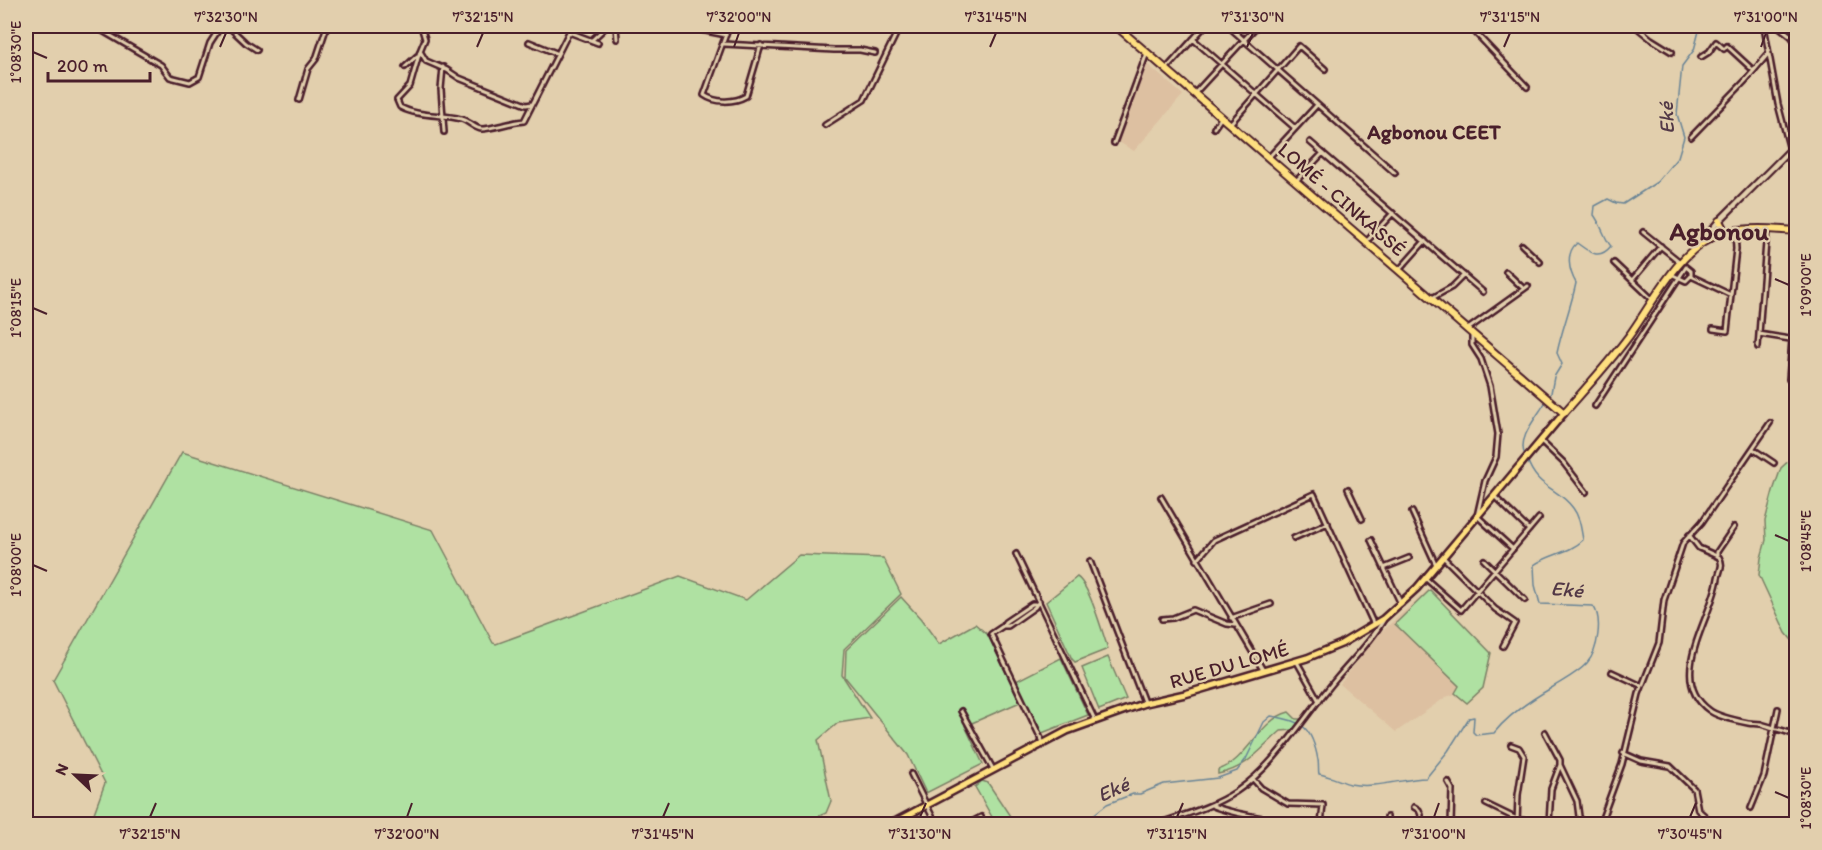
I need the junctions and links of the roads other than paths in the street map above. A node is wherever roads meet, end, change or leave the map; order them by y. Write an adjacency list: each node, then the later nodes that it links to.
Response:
1 (94, 26): 3 (street)
2 (119, 26): 22 (street)
3 (220, 26)
4 (228, 26): 34 (street)
5 (327, 26): 52 (street)
6 (421, 26): 35 (street)
7 (572, 26): 23 (street)
8 (608, 26): 27 (street)
9 (616, 26): 25 (street)
10 (681, 26): 11 (street)
11 (691, 26): 24 (street)
12 (729, 26): 24 (street)
13 (900, 26): 57 (street)
14 (1116, 26): 36 (highway, LOMÉ - CINKASSÉ)
15 (1205, 26): 26 (street)
16 (1228, 26): 28 (street)
17 (1257, 26): 28 (street)
18 (1469, 26): 49 (street)
19 (1635, 26): 37 (street)
20 (1764, 26): 40 (street)
21 (1778, 26): 31 (street)
22 (114, 32)
23 (568, 32): 27 (street); 38 (street)
24 (726, 35): 32 (street)
25 (617, 39)
26 (1193, 39): 42 (street); 45 (street)
27 (592, 40): 30 (street)
28 (1244, 40): 42 (street); 47 (street)
29 (529, 42): 38 (street)
30 (598, 43)
31 (1797, 43)
32 (723, 44): 33 (street); 33 (street)
33 (761, 45): 39 (street)
34 (257, 50)
35 (420, 51): 43 (street); 44 (street); 55 (street)
36 (1148, 51): 45 (highway, LOMÉ - CINKASSÉ); 64 (street)
37 (1672, 52)
38 (556, 53): 53 (street)
39 (875, 53)
40 (1768, 54): 48 (street); 66 (street)
41 (1701, 57): 48 (street)
42 (1222, 64): 50 (street); 51 (street)
43 (405, 67)
44 (443, 68): 53 (street); 55 (street)
45 (1167, 68): 50 (highway, LOMÉ - CINKASSÉ)
46 (1325, 69): 47 (street)
47 (1278, 70): 51 (street); 54 (street)
48 (1753, 70): 62 (street)
49 (1527, 87)
50 (1195, 93): 56 (highway, LOMÉ - CINKASSÉ)
51 (1257, 94): 58 (street); 60 (street)
52 (299, 100)
53 (533, 103): 55 (street)
54 (1317, 106): 60 (street); 69 (street)
55 (442, 116): 61 (street)
56 (1222, 117): 58 (highway, LOMÉ - CINKASSÉ); 59 (street)
57 (825, 124)
58 (1230, 124): 68 (highway, LOMÉ - CINKASSÉ)
59 (1214, 128)
60 (1295, 129): 68 (street)
61 (444, 132)
62 (1691, 137)
63 (1310, 142): 67 (street)
64 (1114, 143)
65 (1797, 144): 66 (main road)
66 (1790, 151): 72 (main road)
67 (1323, 153): 70 (street); 71 (street)
68 (1269, 157): 70 (highway, LOMÉ - CINKASSÉ)
69 (1395, 173)
70 (1296, 181): 78 (highway, LOMÉ - CINKASSÉ)
71 (1393, 213): 77 (street); 78 (street)
72 (1719, 221): 76 (highway); 81 (main road)
73 (1767, 229): 75 (highway); 76 (highway); 101 (street)
74 (1643, 231): 80 (street)
75 (1797, 231)
76 (1730, 232): 81 (highway); 84 (highway); 95 (street)
77 (1425, 241): 85 (street); 87 (street)
78 (1366, 242): 85 (highway, LOMÉ - CINKASSÉ)
79 (1522, 245): 82 (street)
80 (1661, 246): 84 (street); 91 (street)
81 (1698, 246): 84 (highway)
82 (1540, 261)
83 (1614, 262): 91 (street)
84 (1683, 264): 88 (street); 89 (highway); 89 (street)
85 (1399, 271): 96 (highway, LOMÉ - CINKASSÉ)
86 (1506, 272): 93 (street)
87 (1464, 275): 94 (street); 96 (street)
88 (1691, 276): 89 (street); 95 (street)
89 (1673, 277): 97 (highway); 106 (street)
90 (1797, 277): 98 (street)
91 (1632, 279): 97 (street)
92 (1528, 286): 93 (street)
93 (1524, 289): 100 (street)
94 (1483, 292)
95 (1731, 295): 99 (street)
96 (1431, 298): 100 (highway, LOMÉ - CINKASSÉ)
97 (1654, 300): 107 (highway)
98 (1793, 316)
99 (1713, 329)
100 (1467, 330): 102 (highway, LOMÉ - CINKASSÉ)
101 (1759, 334): 103 (street); 104 (street)
102 (1472, 335): 107 (highway, LOMÉ - CINKASSÉ); 117 (street)
103 (1794, 339): 105 (street)
104 (1758, 347)
105 (1789, 379)
106 (1594, 406)
107 (1563, 413): 109 (main road, RUE DU LOMÉ)
108 (1770, 423): 110 (street)
109 (1541, 441): 113 (street); 114 (main road, RUE DU LOMÉ)
110 (1753, 449): 111 (street); 123 (street)
111 (1774, 463)
112 (1348, 489): 119 (street)
113 (1586, 492)
114 (1494, 496): 117 (main road, RUE DU LOMÉ); 122 (street)
115 (1161, 497): 131 (street)
116 (1412, 512): 134 (street)
117 (1477, 516): 126 (street); 129 (main road, RUE DU LOMÉ)
118 (1539, 518): 122 (street)
119 (1362, 519)
120 (1328, 523): 124 (street); 131 (street); 147 (street)
121 (1734, 527): 128 (street)
122 (1529, 530): 126 (street)
123 (1689, 535): 128 (street); 152 (street)
124 (1294, 538)
125 (1371, 540): 135 (street)
126 (1513, 549): 136 (street)
127 (1016, 554): 140 (street)
128 (1716, 555): 158 (street)
129 (1443, 557): 134 (main road, RUE DU LOMÉ); 138 (street)
130 (1409, 558): 135 (street)
131 (1197, 560): 143 (street)
132 (1484, 560): 136 (street)
133 (1089, 561): 154 (street)
134 (1436, 565): 137 (main road, RUE DU LOMÉ)
135 (1384, 568): 142 (street)
136 (1495, 571): 138 (street); 139 (street)
137 (1425, 578): 138 (street); 142 (main road, RUE DU LOMÉ)
138 (1478, 591): 148 (street)
139 (1525, 600)
140 (1037, 603): 157 (street); 161 (street)
141 (1271, 604): 143 (street)
142 (1401, 604): 145 (main road, RUE DU LOMÉ)
143 (1231, 618): 146 (street)
144 (1162, 619): 146 (street)
145 (1383, 619): 147 (main road, RUE DU LOMÉ); 153 (street)
146 (1234, 625): 150 (street)
147 (1374, 625): 149 (main road, RUE DU LOMÉ)
148 (1503, 646)
149 (1297, 662): 150 (main road, RUE DU LOMÉ); 153 (street)
150 (1263, 670): 154 (main road, RUE DU LOMÉ)
151 (1612, 672): 152 (street)
152 (1642, 686): 163 (street)
153 (1319, 700): 167 (street)
154 (1145, 704): 157 (main road, RUE DU LOMÉ)
155 (1778, 709): 158 (street)
156 (961, 711): 165 (street)
157 (1095, 720): 161 (main road, RUE DU LOMÉ)
158 (1773, 729): 160 (street); 173 (street)
159 (1545, 732): 164 (street)
160 (1797, 735)
161 (1043, 743): 165 (main road, RUE DU LOMÉ)
162 (1511, 745): 176 (street)
163 (1623, 753): 188 (street); 189 (street)
164 (1560, 765): 177 (street); 187 (street)
165 (993, 769): 170 (main road, RUE DU LOMÉ)
166 (911, 774): 170 (street)
167 (1252, 779): 171 (street); 183 (street)
168 (1448, 782): 186 (street)
169 (1486, 804): 176 (street)
170 (926, 805): 178 (main road, RUE DU LOMÉ); 179 (street)
171 (1212, 805): 181 (street); 182 (street)
172 (1414, 807): 185 (street)
173 (1751, 808)
174 (981, 817): 180 (street)
175 (1387, 817): 184 (street)
176 (1518, 822): 177 (street)
177 (1549, 824)
178 (891, 825)
179 (936, 825)
180 (968, 825)
181 (1157, 825)
182 (1291, 825)
183 (1321, 825)
184 (1387, 825)
185 (1420, 825)
186 (1451, 825)
187 (1580, 825)
188 (1600, 825)
189 (1714, 825)

